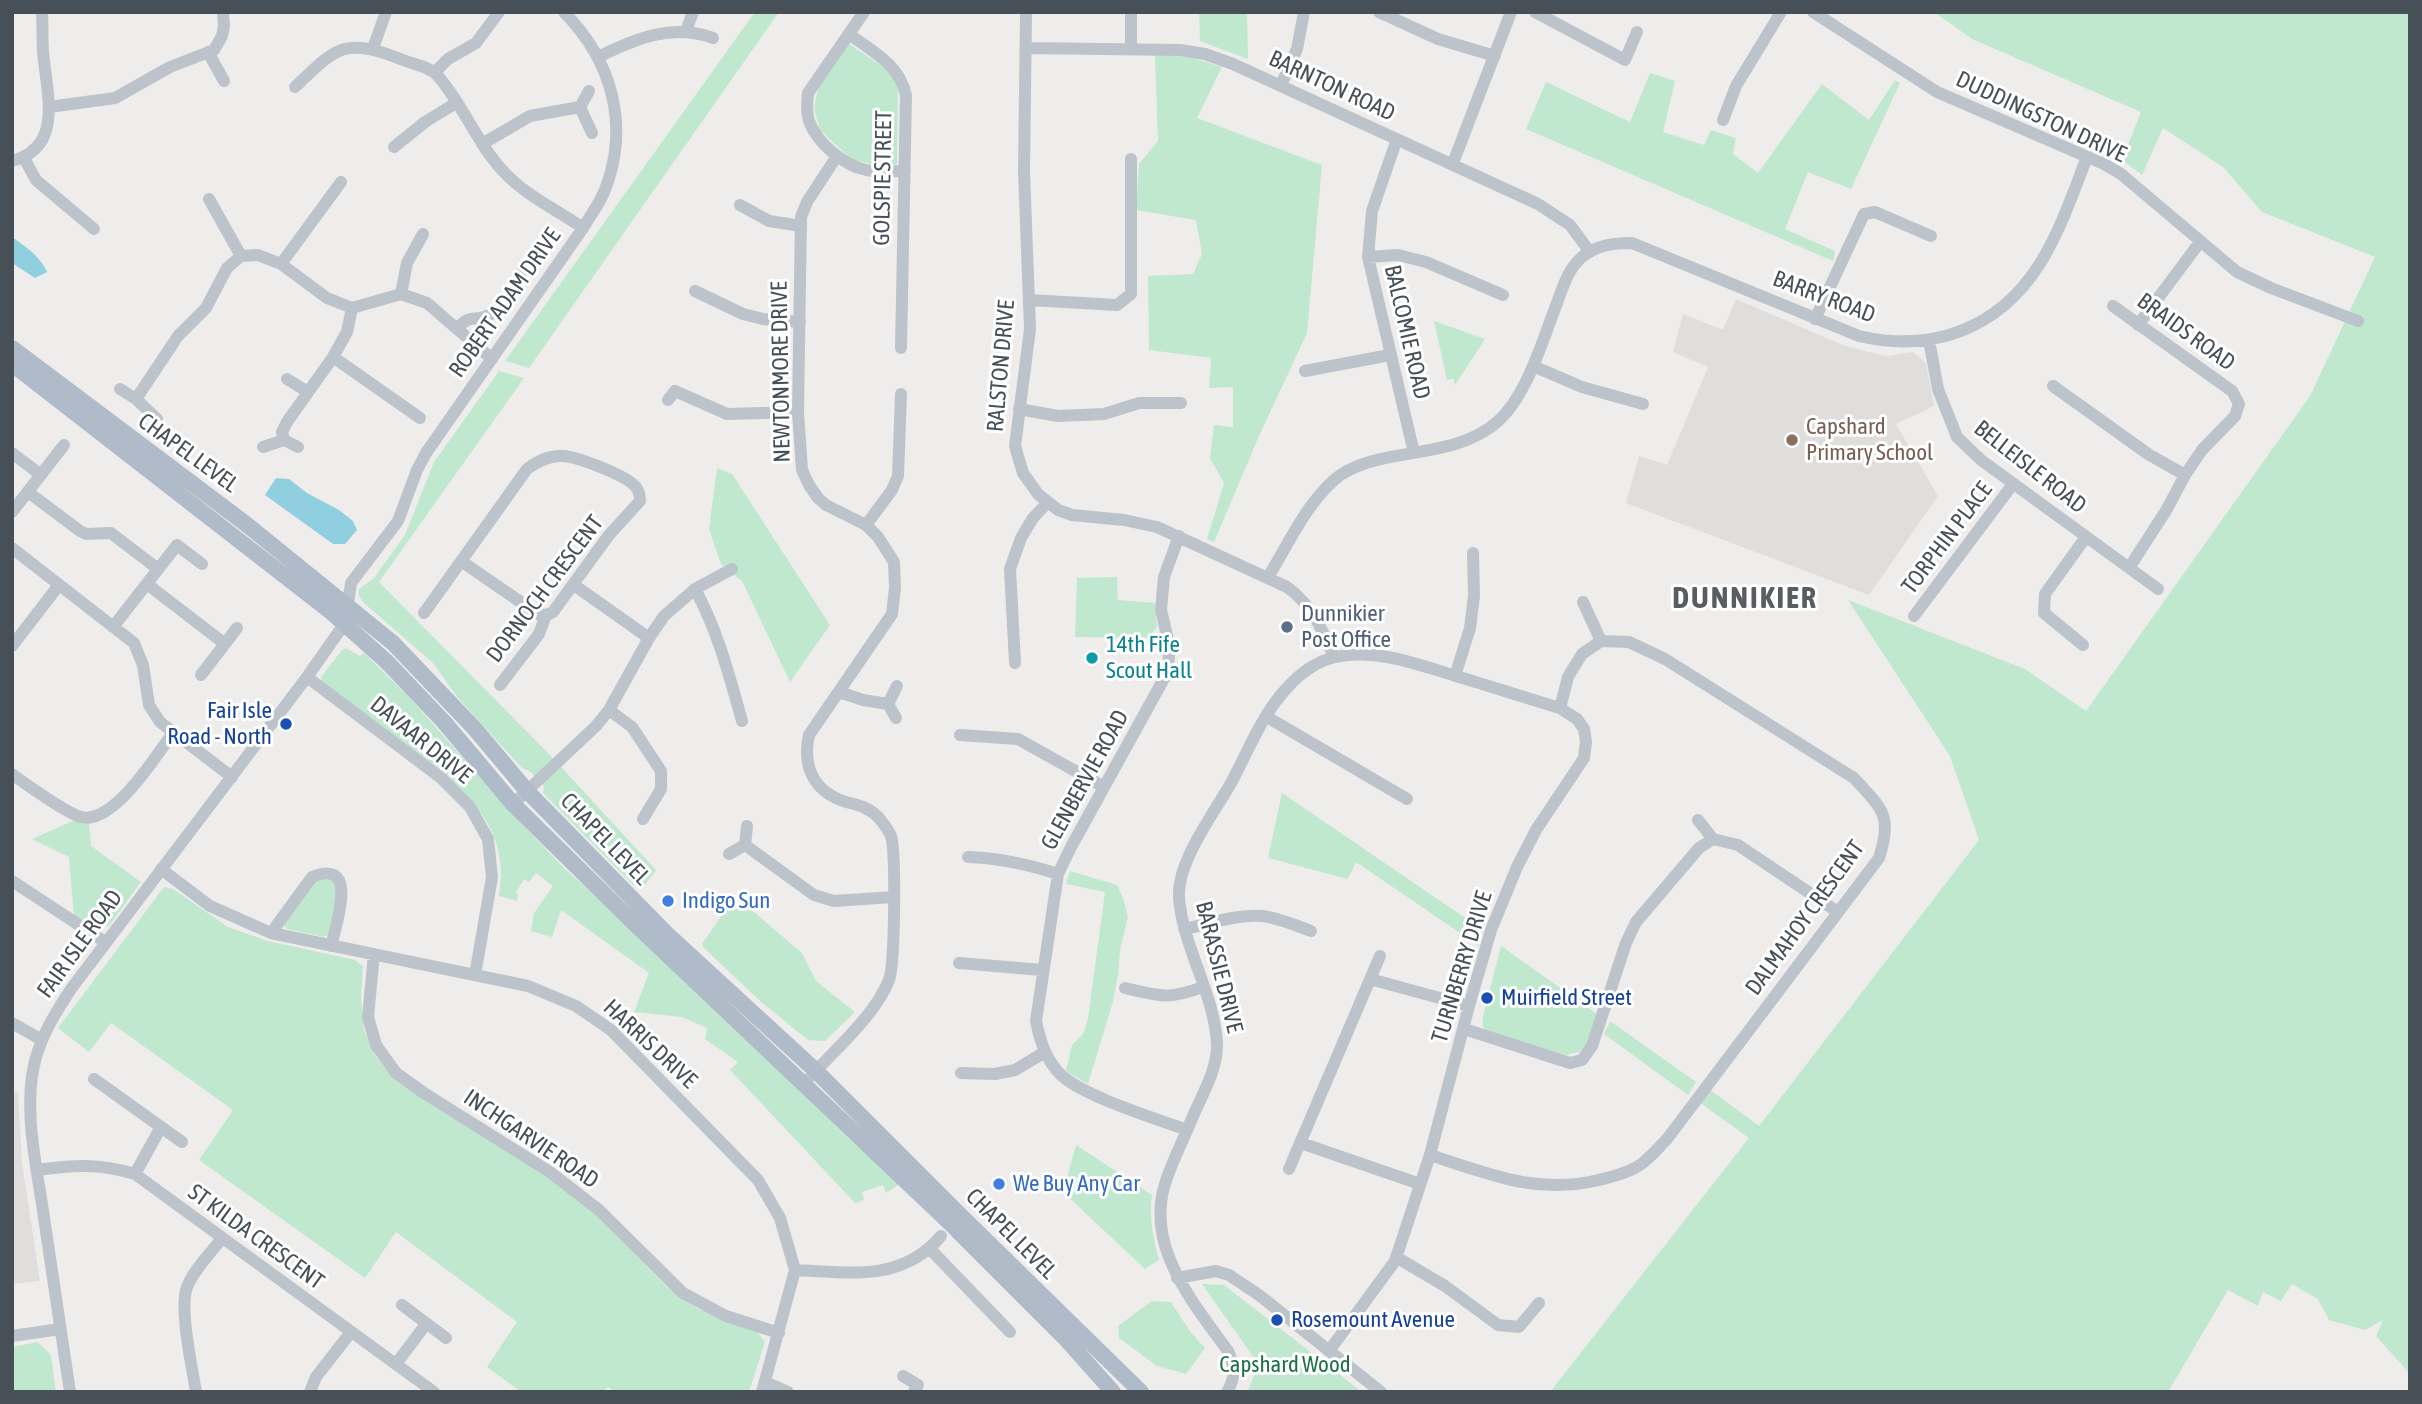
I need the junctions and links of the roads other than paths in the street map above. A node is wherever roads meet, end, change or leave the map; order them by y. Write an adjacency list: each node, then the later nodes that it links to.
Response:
1 (42, 12): 32 (street)
2 (223, 12): 23 (street)
3 (386, 12): 20 (street)
4 (499, 12): 26 (street)
5 (564, 12): 25 (street, ROBERT ADAM DRIVE)
6 (693, 12): 16 (street)
7 (864, 12): 18 (street)
8 (1026, 12): 21 (street)
9 (1131, 12): 22 (street)
10 (1304, 12): 28 (street)
11 (1379, 12): 24 (street)
12 (1511, 12): 24 (street)
13 (1535, 12): 17 (street)
14 (1781, 12): 34 (street)
15 (1813, 12): 40 (street, DUDDINGSTON DRIVE)
16 (686, 31): 19 (street); 25 (street)
17 (1637, 32)
18 (849, 34): 39 (street); 44 (street, GOLSPIE STREET)
19 (713, 38)
20 (373, 48): 26 (street); 29 (street)
21 (1026, 48): 22 (street, BARNTON ROAD); 62 (street, RALSTON DRIVE)
22 (1131, 49): 28 (street, BARNTON ROAD)
23 (208, 52): 27 (street); 32 (street)
24 (1495, 56): 43 (street)
25 (598, 57): 49 (street, ROBERT ADAM DRIVE)
26 (435, 72): 31 (street)
27 (224, 81)
28 (1282, 85): 36 (street, BARNTON ROAD)
29 (295, 87)
30 (589, 91): 33 (street)
31 (456, 103): 37 (street); 38 (street)
32 (49, 107): 42 (street)
33 (580, 107): 35 (street); 37 (street)
34 (1723, 120)
35 (592, 133)
36 (1397, 139): 43 (street, BARNTON ROAD); 56 (street, BALCOMIE ROAD)
37 (482, 144): 49 (street)
38 (394, 147)
39 (836, 156): 44 (street); 48 (street, NEWTONMORE DRIVE)
40 (2087, 157): 53 (street, DUDDINGSTON DRIVE); 70 (street, BARRY ROAD)
41 (1131, 159): 62 (street)
42 (18, 160): 50 (street)
43 (1453, 163): 54 (street, BARNTON ROAD)
44 (905, 171): 72 (street, GOLSPIE STREET)
45 (341, 181): 57 (street)
46 (209, 199): 55 (street)
47 (740, 205): 48 (street)
48 (801, 226): 67 (street, NEWTONMORE DRIVE)
49 (583, 228): 75 (street, ROBERT ADAM DRIVE)
50 (94, 229)
51 (423, 234): 60 (street)
52 (1931, 236): 65 (street)
53 (2200, 242): 66 (street, DUDDINGSTON DRIVE); 68 (street)
54 (1590, 252): 65 (street, BARRY ROAD); 77 (street)
55 (241, 256): 57 (street); 85 (street)
56 (1368, 257): 61 (street); 73 (street, BALCOMIE ROAD)
57 (281, 264): 64 (street)
58 (523, 270): 69 (street)
59 (695, 291): 67 (street)
60 (401, 294): 64 (street); 69 (street)
61 (1503, 295)
62 (1029, 300): 88 (street, RALSTON DRIVE)
63 (2113, 306): 68 (street, BRAIDS ROAD)
64 (352, 308): 74 (street)
65 (1815, 319): 70 (street, BARRY ROAD)
66 (2358, 321)
67 (800, 322): 89 (street, NEWTONMORE DRIVE)
68 (2138, 325): 99 (street, BRAIDS ROAD)
69 (457, 329): 75 (street)
70 (1929, 341): 100 (street, BELLEISLE ROAD)
71 (12, 348): 121 (main road, CHAPEL LEVEL)
72 (901, 348)
73 (1390, 355): 78 (street); 97 (street, BALCOMIE ROAD)
74 (333, 357): 83 (street); 90 (street)
75 (492, 359): 121 (street, ROBERT ADAM DRIVE)
76 (12, 364): 125 (main road, CHAPEL LEVEL)
77 (1533, 366): 87 (street); 97 (street)
78 (1305, 371)
79 (287, 379): 83 (street)
80 (2053, 386): 99 (street)
81 (120, 389): 85 (street)
82 (673, 390): 89 (street)
83 (308, 393): 92 (street)
84 (901, 394): 104 (street)
85 (136, 399): 91 (street)
86 (1181, 403): 88 (street)
87 (1643, 404)
88 (1019, 409): 102 (street, RALSTON DRIVE)
89 (798, 412): 104 (street, NEWTONMORE DRIVE)
90 (419, 418)
91 (156, 419)
92 (284, 440): 94 (street); 95 (street)
93 (64, 445): 98 (street)
94 (263, 447)
95 (298, 447)
96 (12, 453): 98 (street)
97 (1413, 453): 114 (street)
98 (41, 475): 101 (street)
99 (2185, 475): 111 (street, BRAIDS ROAD)
100 (2013, 484): 106 (street, BELLEISLE ROAD); 124 (street, TORPHIN PLACE)
101 (27, 492): 103 (street); 112 (street)
102 (1048, 502): 105 (street, RALSTON DRIVE); 134 (street)
103 (12, 512)
104 (866, 525): 140 (street, NEWTONMORE DRIVE)
105 (1179, 536): 114 (street, RALSTON DRIVE); 151 (street, GLENBERVIE ROAD)
106 (2086, 537): 111 (street, BELLEISLE ROAD); 131 (street)
107 (12, 548): 116 (street)
108 (1473, 553): 136 (street)
109 (461, 561): 117 (street, DORNOCH CRESCENT); 122 (street, DORNOCH CRESCENT); 123 (street)
110 (202, 564): 112 (street)
111 (2129, 568): 119 (street, BELLEISLE ROAD)
112 (158, 569): 115 (street)
113 (732, 569): 118 (street)
114 (1268, 577): 133 (street, RALSTON DRIVE)
115 (146, 584): 126 (street); 130 (street)
116 (59, 585): 126 (street); 132 (street)
117 (574, 585): 123 (street, DORNOCH CRESCENT); 128 (street)
118 (695, 589): 128 (street); 146 (street)
119 (2158, 589)
120 (1583, 602): 129 (street)
121 (347, 606): 125 (street, ROBERT ADAM DRIVE); 152 (main road, CHAPEL LEVEL)
122 (424, 613)
123 (546, 615): 138 (street, DORNOCH CRESCENT)
124 (1914, 616)
125 (345, 624): 137 (street, FAIR ISLE ROAD); 154 (main road, CHAPEL LEVEL)
126 (113, 627): 147 (street)
127 (237, 628): 130 (street)
128 (649, 638): 143 (street)
129 (1601, 641): 142 (street); 166 (street, DALMAHOY CRESCENT)
130 (225, 644): 135 (street)
131 (2083, 645)
132 (12, 646)
133 (1334, 657): 136 (street, BARASSIE DRIVE); 144 (street, BARASSIE DRIVE)
134 (1015, 663)
135 (201, 675)
136 (1455, 676): 142 (street, TURNBERRY DRIVE)
137 (307, 677): 150 (street, FAIR ISLE ROAD); 176 (street, DAVAAR DRIVE)
138 (500, 685)
139 (897, 685): 141 (street)
140 (839, 692): 141 (street); 165 (street, NEWTONMORE DRIVE)
141 (888, 704): 145 (street)
142 (1560, 708): 180 (street, TURNBERRY DRIVE)
143 (609, 710): 152 (street); 155 (street)
144 (1267, 717): 153 (street); 167 (street, BARASSIE DRIVE)
145 (897, 719)
146 (742, 721)
147 (173, 733): 149 (street); 150 (street)
148 (960, 735): 151 (street)
149 (12, 774)
150 (232, 777): 162 (street, FAIR ISLE ROAD)
151 (1104, 787): 163 (street, GLENBERVIE ROAD)
152 (527, 791): 154 (street); 185 (main road, CHAPEL LEVEL)
153 (1407, 799)
154 (513, 804): 188 (main road, CHAPEL LEVEL)
155 (643, 819)
156 (1698, 820): 158 (street)
157 (747, 826): 159 (street)
158 (1713, 839): 166 (street); 182 (street)
159 (745, 845): 160 (street); 165 (street)
160 (729, 855)
161 (968, 857): 163 (street)
162 (161, 869): 169 (street, HARRIS DRIVE); 170 (street, FAIR ISLE ROAD)
163 (1058, 874): 175 (street, GLENBERVIE ROAD)
164 (12, 881): 170 (street)
165 (892, 897): 185 (street, NEWTONMORE DRIVE)
166 (1838, 912): 193 (street, DALMAHOY CRESCENT)
167 (1184, 929): 168 (street); 178 (street, BARASSIE DRIVE)
168 (1311, 931)
169 (271, 933): 171 (street, HARRIS DRIVE); 171 (street)
170 (106, 942): 183 (street, FAIR ISLE ROAD)
171 (331, 946): 172 (street, HARRIS DRIVE)
172 (374, 954): 176 (street, HARRIS DRIVE); 210 (street, INCHGARVIE ROAD)
173 (1380, 956): 177 (street)
174 (959, 962): 175 (street)
175 (1042, 970): 184 (street, GLENBERVIE ROAD)
176 (475, 975): 202 (street, HARRIS DRIVE)
177 (1370, 979): 180 (street); 192 (street)
178 (1203, 986): 179 (street); 190 (street, BARASSIE DRIVE)
179 (1125, 988)
180 (1469, 1006): 182 (street, TURNBERRY DRIVE)
181 (12, 1023): 183 (street)
182 (1464, 1029): 193 (street, TURNBERRY DRIVE)
183 (42, 1040): 195 (street, FAIR ISLE ROAD)
184 (1045, 1052): 186 (street); 190 (street, GLENBERVIE ROAD)
185 (816, 1070): 188 (street, NEWTONMORE DRIVE); 224 (main road, CHAPEL LEVEL)
186 (961, 1073)
187 (94, 1079): 189 (street)
188 (803, 1083): 223 (main road, CHAPEL LEVEL)
189 (161, 1127): 191 (street); 196 (street)
190 (1187, 1130): 203 (street, BARASSIE DRIVE)
191 (181, 1142)
192 (1301, 1143): 194 (street); 197 (street)
193 (1430, 1155): 197 (street, TURNBERRY DRIVE)
194 (1289, 1169)
195 (37, 1170): 196 (street, ST KILDA CRESCENT); 207 (street, FAIR ISLE ROAD)
196 (135, 1174): 199 (street, ST KILDA CRESCENT)
197 (1420, 1184): 201 (street, TURNBERRY DRIVE)
198 (941, 1236): 200 (street)
199 (222, 1238): 208 (street, ST KILDA CRESCENT); 218 (street)
200 (930, 1249): 202 (street); 209 (street)
201 (1396, 1257): 204 (street); 213 (street, TURNBERRY DRIVE)
202 (795, 1270): 210 (street)
203 (1177, 1278): 213 (street); 225 (street, BARASSIE DRIVE)
204 (1539, 1303)
205 (402, 1305): 206 (street)
206 (426, 1324): 212 (street); 214 (street)
207 (61, 1329): 211 (street); 217 (street, FAIR ISLE ROAD)
208 (351, 1332): 214 (street, ST KILDA CRESCENT); 219 (street)
209 (1010, 1332)
210 (779, 1333): 216 (street)
211 (12, 1336)
212 (446, 1338)
213 (1329, 1351): 226 (street)
214 (396, 1364): 220 (street, ST KILDA CRESCENT)
215 (903, 1376): 222 (street)
216 (763, 1387): 221 (street)
217 (70, 1392)
218 (196, 1392)
219 (310, 1392)
220 (434, 1392)
221 (788, 1392)
222 (914, 1392)
223 (1113, 1392)
224 (1141, 1392)
225 (1227, 1392)
226 (1381, 1392)

